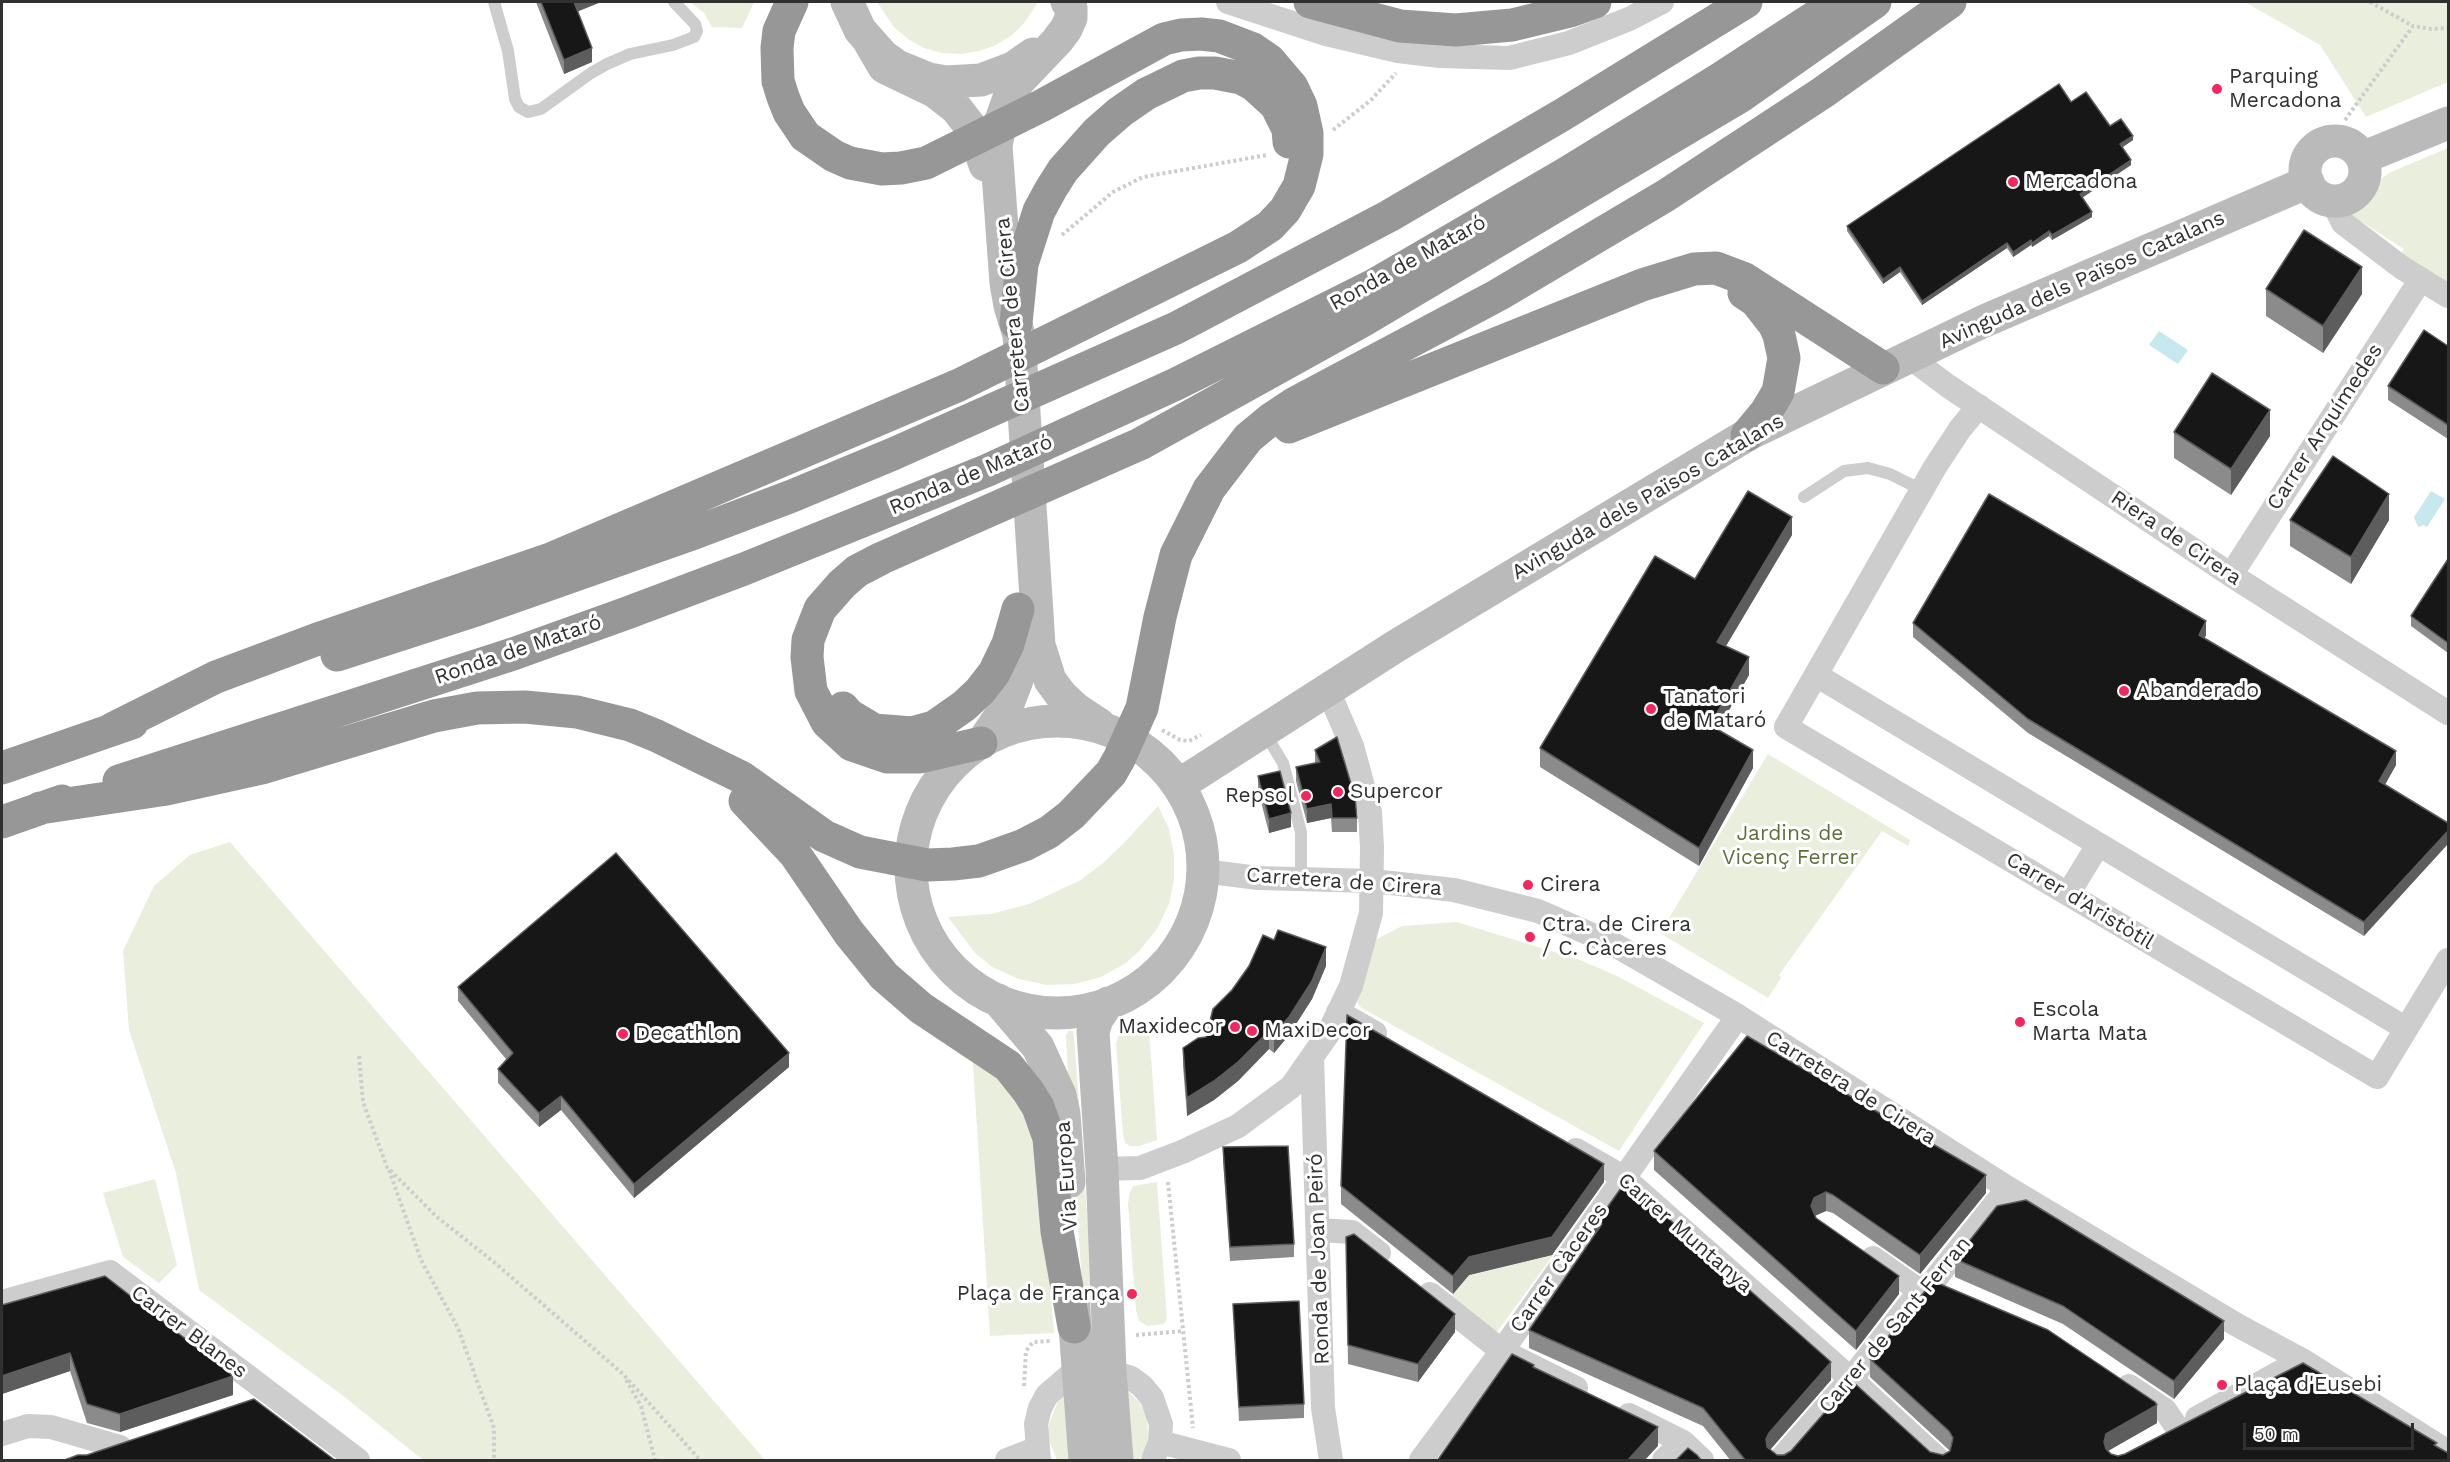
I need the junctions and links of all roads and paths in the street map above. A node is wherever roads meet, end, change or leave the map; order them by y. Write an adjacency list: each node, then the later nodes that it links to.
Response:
1 (494, 2): 2 (lane)
2 (674, 2)
3 (792, 2): 30 (highway)
4 (847, 2): 17 (street, Carretera de Cirera)
5 (1067, 2): 17 (street); 23 (street, Carretera de Cirera)
6 (1227, 2): 9 (street)
7 (1310, 2): 8 (highway)
8 (1595, 2)
9 (1662, 2)
10 (1746, 2): 44 (highway)
11 (1838, 2): 52 (highway, Ronda de Mataró)
12 (1875, 2): 37 (highway)
13 (1950, 2): 33 (highway)
14 (2370, 2): 15 (path)
15 (2413, 26): 16 (path); 18 (path)
16 (2448, 27)
17 (870, 44): 23 (street, Carretera de Cirera)
18 (2345, 120)
19 (2448, 123): 20 (street)
20 (2362, 158): 22 (street); 22 (street)
21 (1186, 168): 24 (path)
22 (2320, 192): 25 (street); 29 (street, Avinguda dels Països Catalans)
23 (994, 196): 28 (street, Carretera de Cirera)
24 (1057, 240)
25 (2421, 279): 26 (street); 38 (street, Carrer Arquímedes)
26 (2448, 296)
27 (1580, 309): 29 (highway); 32 (highway); 33 (highway)
28 (1012, 331): 30 (highway); 36 (street, Carretera de Cirera)
29 (1896, 362): 31 (street, Riera de Cirera); 32 (street, Avinguda dels Països Catalans)
30 (959, 385): 44 (highway)
31 (1979, 406): 34 (street, Carrer d'Aristòtil); 38 (street, Riera de Cirera)
32 (1747, 435): 41 (street, Avinguda dels Països Catalans)
33 (1228, 463): 49 (highway)
34 (1922, 490): 35 (lane); 40 (street, Carrer d'Aristòtil)
35 (1804, 497)
36 (1022, 518): 39 (street, Carretera de Cirera); 42 (street, Carretera de Cirera)
37 (937, 535): 39 (highway); 47 (highway)
38 (2231, 575): 43 (street, Riera de Cirera)
39 (1018, 609): 47 (street, Carretera de Cirera)
40 (1816, 675): 54 (street); 58 (street, Carrer d'Aristòtil)
41 (1327, 688): 45 (street, Avinguda dels Països Catalans); 57 (street)
42 (1053, 708): 46 (street, Carretera de Cirera); 47 (street)
43 (2448, 713)
44 (112, 729): 50 (highway)
45 (1263, 730): 48 (street, Avinguda dels Països Catalans); 56 (lane)
46 (1152, 740): 48 (path); 51 (street)
47 (983, 742): 60 (street)
48 (1223, 756): 51 (street, Avinguda dels Països Catalans)
49 (717, 767): 52 (highway); 78 (highway)
50 (2, 768)
51 (1179, 785): 55 (street)
52 (40, 808): 53 (highway)
53 (2, 822)
54 (2098, 845): 58 (street); 64 (street)
55 (1203, 871): 56 (street, Carretera de Cirera); 61 (street)
56 (1300, 879): 57 (street, Carretera de Cirera)
57 (1373, 881): 62 (street); 63 (street, Carretera de Cirera)
58 (2068, 894): 64 (street, Carrer d'Aristòtil)
59 (2448, 960): 64 (street, Carrer d'Aristòtil)
60 (998, 1000): 61 (street); 78 (street, Via Europa)
61 (1108, 1003): 70 (street, Via Europa)
62 (1338, 1012): 65 (street); 67 (street)
63 (1738, 1016): 72 (street, Carrer Càceres); 73 (street, Carretera de Cirera)
64 (2405, 1028)
65 (1399, 1047)
66 (358, 1056): 69 (path)
67 (1312, 1057): 70 (street); 74 (street, Ronda de Joan Peiró)
68 (1562, 1142): 72 (street, Carrer Muntanya)
69 (387, 1167): 83 (path); 93 (path)
70 (1102, 1169): 81 (street, Via Europa)
71 (1167, 1172): 89 (path)
72 (1623, 1177): 79 (street, Carrer Càceres); 84 (street, Carrer Muntanya)
73 (2008, 1188): 76 (street, Carrer de Sant Ferran); 80 (street, Carretera de Cirera)
74 (1318, 1230): 79 (street); 100 (street, Ronda de Joan Peiró)
75 (1854, 1245): 76 (street)
76 (1935, 1288): 84 (street, Carrer de Sant Ferran)
77 (2, 1302): 92 (street, Carrer Blanes)
78 (1074, 1327): 81 (street, Via Europa)
79 (1502, 1351): 86 (street); 101 (street, Carrer Càceres)
80 (2302, 1360): 82 (street); 88 (street, Carretera de Cirera)
81 (1095, 1370): 87 (street); 90 (street); 97 (street, Via Europa); 98 (street, Via Europa)
82 (2110, 1373)
83 (623, 1374): 94 (path); 95 (path)
84 (1851, 1379): 104 (street, Carrer de Sant Ferran); 105 (street, Carrer Muntanya)
85 (2, 1434): 91 (street)
86 (1683, 1442): 102 (street); 103 (street)
87 (1157, 1451): 89 (street)
88 (2448, 1452)
89 (1196, 1453): 99 (street)
90 (1040, 1456): 96 (street)
91 (82, 1461)
92 (358, 1461)
93 (494, 1461)
94 (655, 1461)
95 (700, 1461)
96 (1006, 1461)
97 (1085, 1461)
98 (1117, 1461)
99 (1228, 1461)
100 (1331, 1461)
101 (1421, 1461)
102 (1664, 1461)
103 (1702, 1461)
104 (1780, 1461)
105 (1939, 1461)

